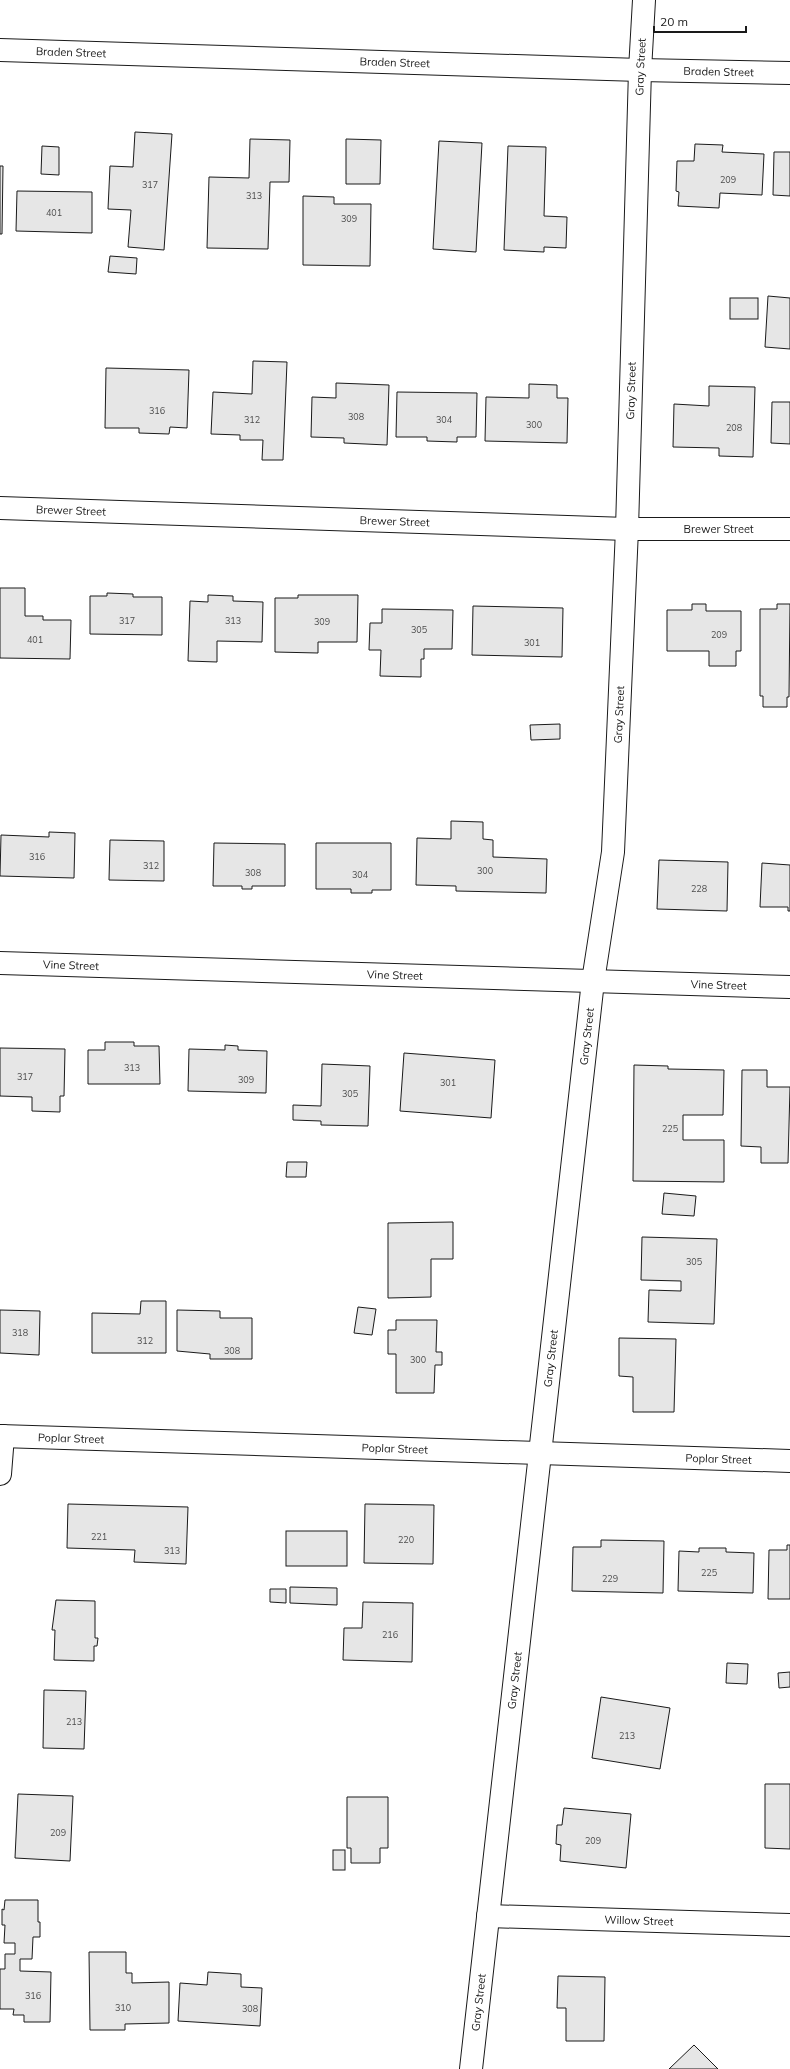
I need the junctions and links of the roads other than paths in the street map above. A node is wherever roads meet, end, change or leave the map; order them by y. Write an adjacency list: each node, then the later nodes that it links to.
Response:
1 (644, 0): 3 (street, Gray Street)
2 (0, 50): 3 (street, Braden Street)
3 (640, 70): 4 (street, Braden Street); 6 (street, Gray Street)
4 (790, 73)
5 (0, 508): 6 (street, Brewer Street)
6 (627, 529): 7 (street, Brewer Street); 9 (street, Gray Street)
7 (790, 529)
8 (0, 963): 9 (street, Vine Street)
9 (593, 981): 10 (street, Vine Street); 12 (street, Gray Street)
10 (790, 987)
11 (2, 1436): 12 (street, Poplar Street); 14 (street)
12 (539, 1453): 13 (street, Poplar Street); 15 (street, Gray Street)
13 (790, 1461)
14 (0, 1474)
15 (488, 1916): 16 (street, Willow Street); 17 (street, Gray Street)
16 (790, 1925)
17 (471, 2069)

